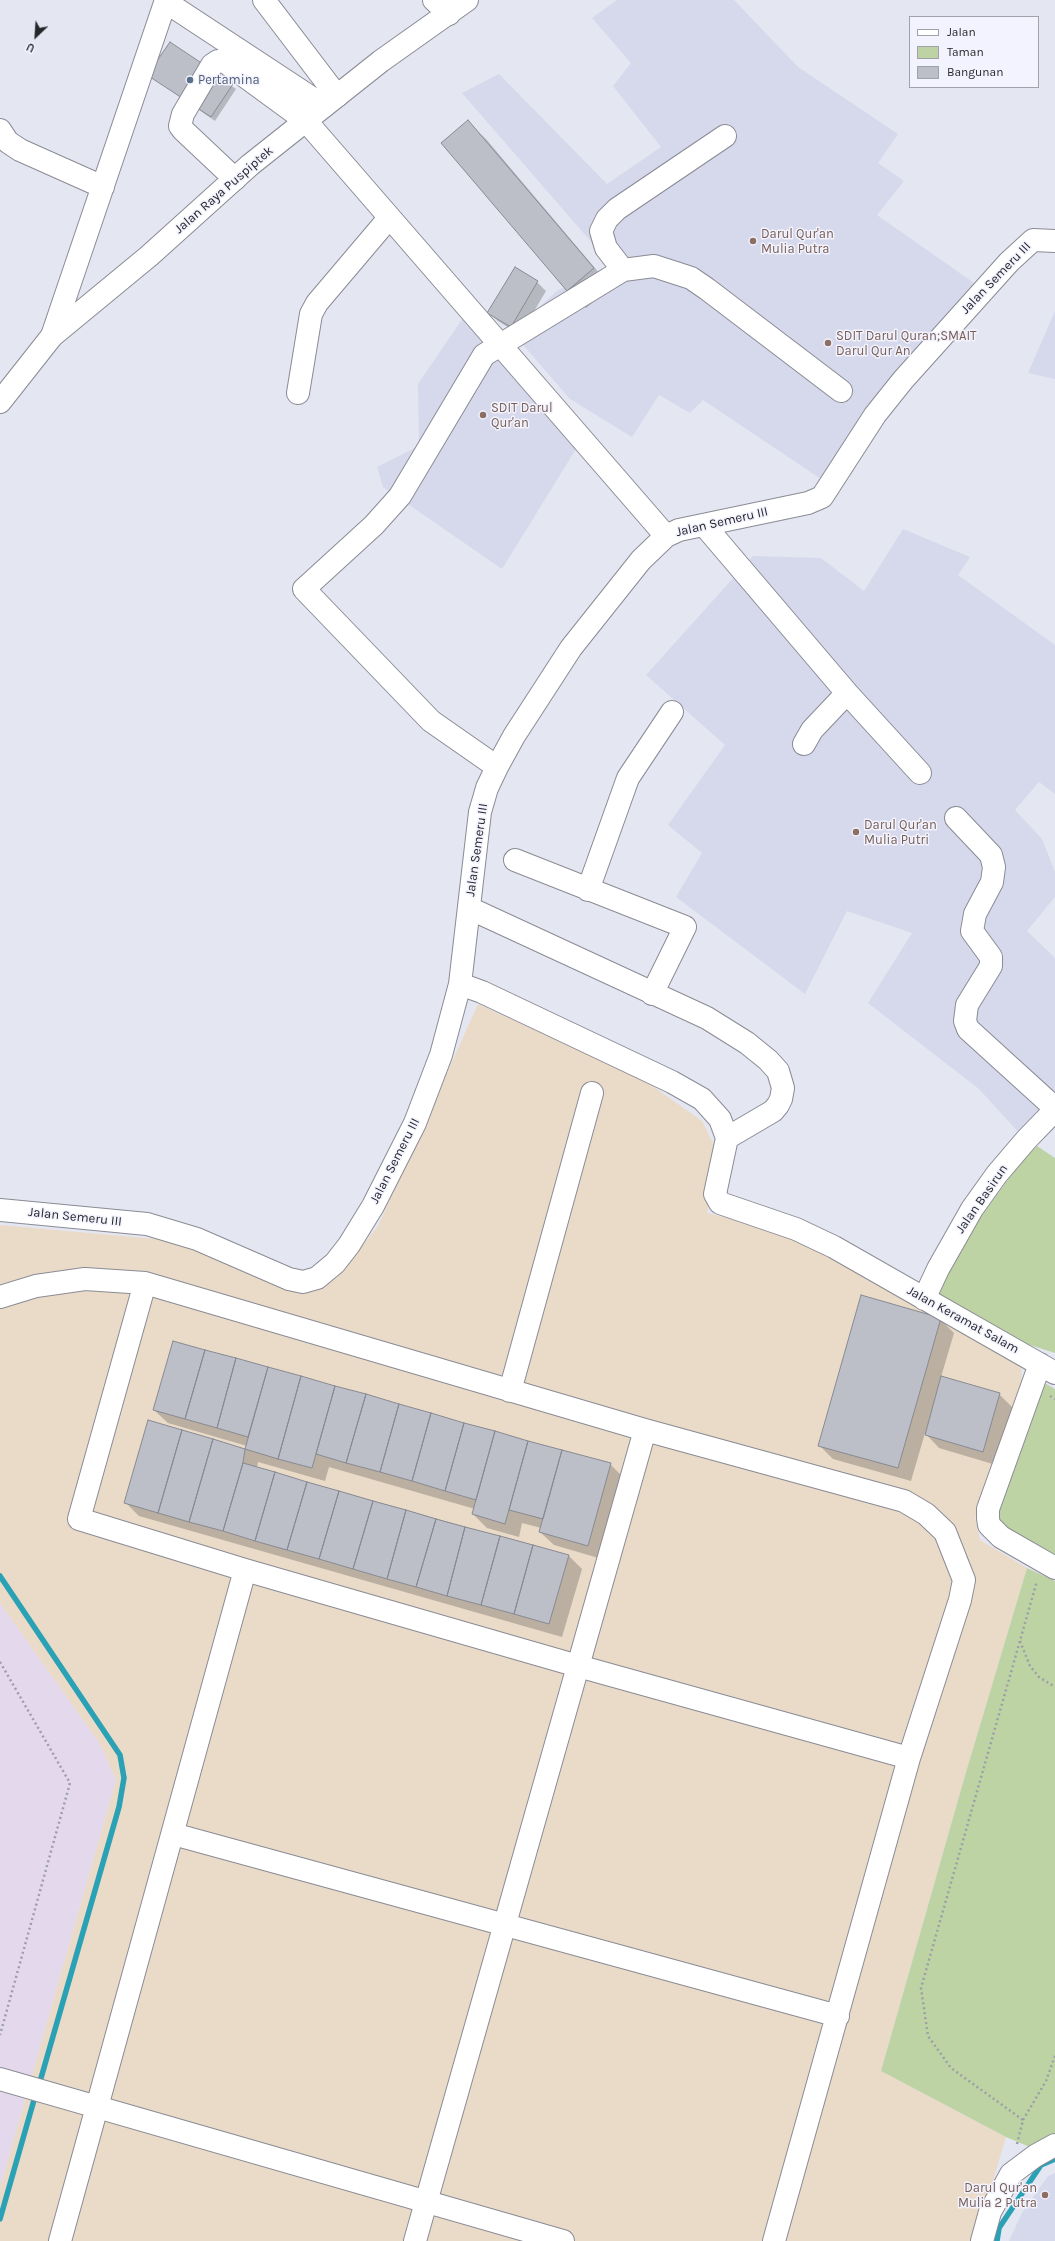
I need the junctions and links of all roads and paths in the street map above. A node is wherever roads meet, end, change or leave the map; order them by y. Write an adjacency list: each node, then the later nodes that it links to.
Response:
1 (264, 0): 5 (street)
2 (467, 0): 4 (street, Jalan Raya Puspiptek)
3 (166, 1): 5 (street); 10 (street)
4 (441, 7): 5 (street, Jalan Raya Puspiptek)
5 (330, 101): 6 (street, Jalan Raya Puspiptek)
6 (306, 121): 9 (street, Jalan Raya Puspiptek); 9 (street); 11 (street)
7 (0, 130): 10 (street)
8 (725, 136): 13 (street)
9 (235, 179): 14 (street, Jalan Raya Puspiptek)
10 (103, 187): 14 (street)
11 (389, 218): 15 (street); 17 (street)
12 (1055, 241): 19 (street, Jalan Semeru III)
13 (623, 270): 15 (street); 16 (street)
14 (52, 336): 18 (street, Jalan Raya Puspiptek)
15 (500, 344): 20 (street); 24 (street)
16 (841, 391)
17 (298, 393)
18 (0, 402)
19 (704, 525): 20 (street, Jalan Semeru III); 21 (street)
20 (666, 536): 24 (street, Jalan Semeru III)
21 (847, 693): 23 (street); 25 (street)
22 (672, 712): 28 (street)
23 (804, 744)
24 (496, 767): 29 (street, Jalan Semeru III)
25 (920, 773)
26 (956, 818): 33 (street)
27 (515, 860): 28 (street)
28 (588, 890): 31 (street)
29 (469, 908): 30 (street, Jalan Semeru III); 31 (street)
30 (460, 984): 34 (street); 35 (street, Jalan Semeru III)
31 (652, 994): 34 (street)
32 (592, 1093): 40 (street)
33 (1055, 1109): 38 (street, Jalan Basirun)
34 (726, 1138): 38 (street, Jalan Keramat Salam)
35 (0, 1210)
36 (145, 1283): 37 (street); 40 (street); 43 (street)
37 (0, 1297)
38 (924, 1299): 39 (street, Jalan Keramat Salam)
39 (1047, 1368): 42 (street, Jalan Keramat Salam)
40 (510, 1391): 41 (street)
41 (645, 1430): 46 (street); 48 (street)
42 (1049, 1565): 44 (path)
43 (245, 1570): 46 (street); 49 (street)
44 (1020, 1641): 47 (path); 56 (path)
45 (0, 1662): 52 (path)
46 (578, 1666): 48 (street); 50 (street)
47 (1055, 1688)
48 (909, 1758): 51 (street)
49 (173, 1834): 50 (street); 55 (street)
50 (506, 1924): 51 (street); 59 (street)
51 (838, 2016): 63 (street)
52 (0, 2035)
53 (1055, 2056): 56 (path)
54 (9, 2081): 55 (street)
55 (98, 2107): 59 (street); 60 (street)
56 (1023, 2120): 58 (path)
57 (1055, 2145): 58 (street)
58 (1011, 2174): 64 (street)
59 (426, 2202): 61 (street); 62 (street)
60 (60, 2241)
61 (415, 2241)
62 (562, 2241)
63 (774, 2241)
64 (982, 2241)

